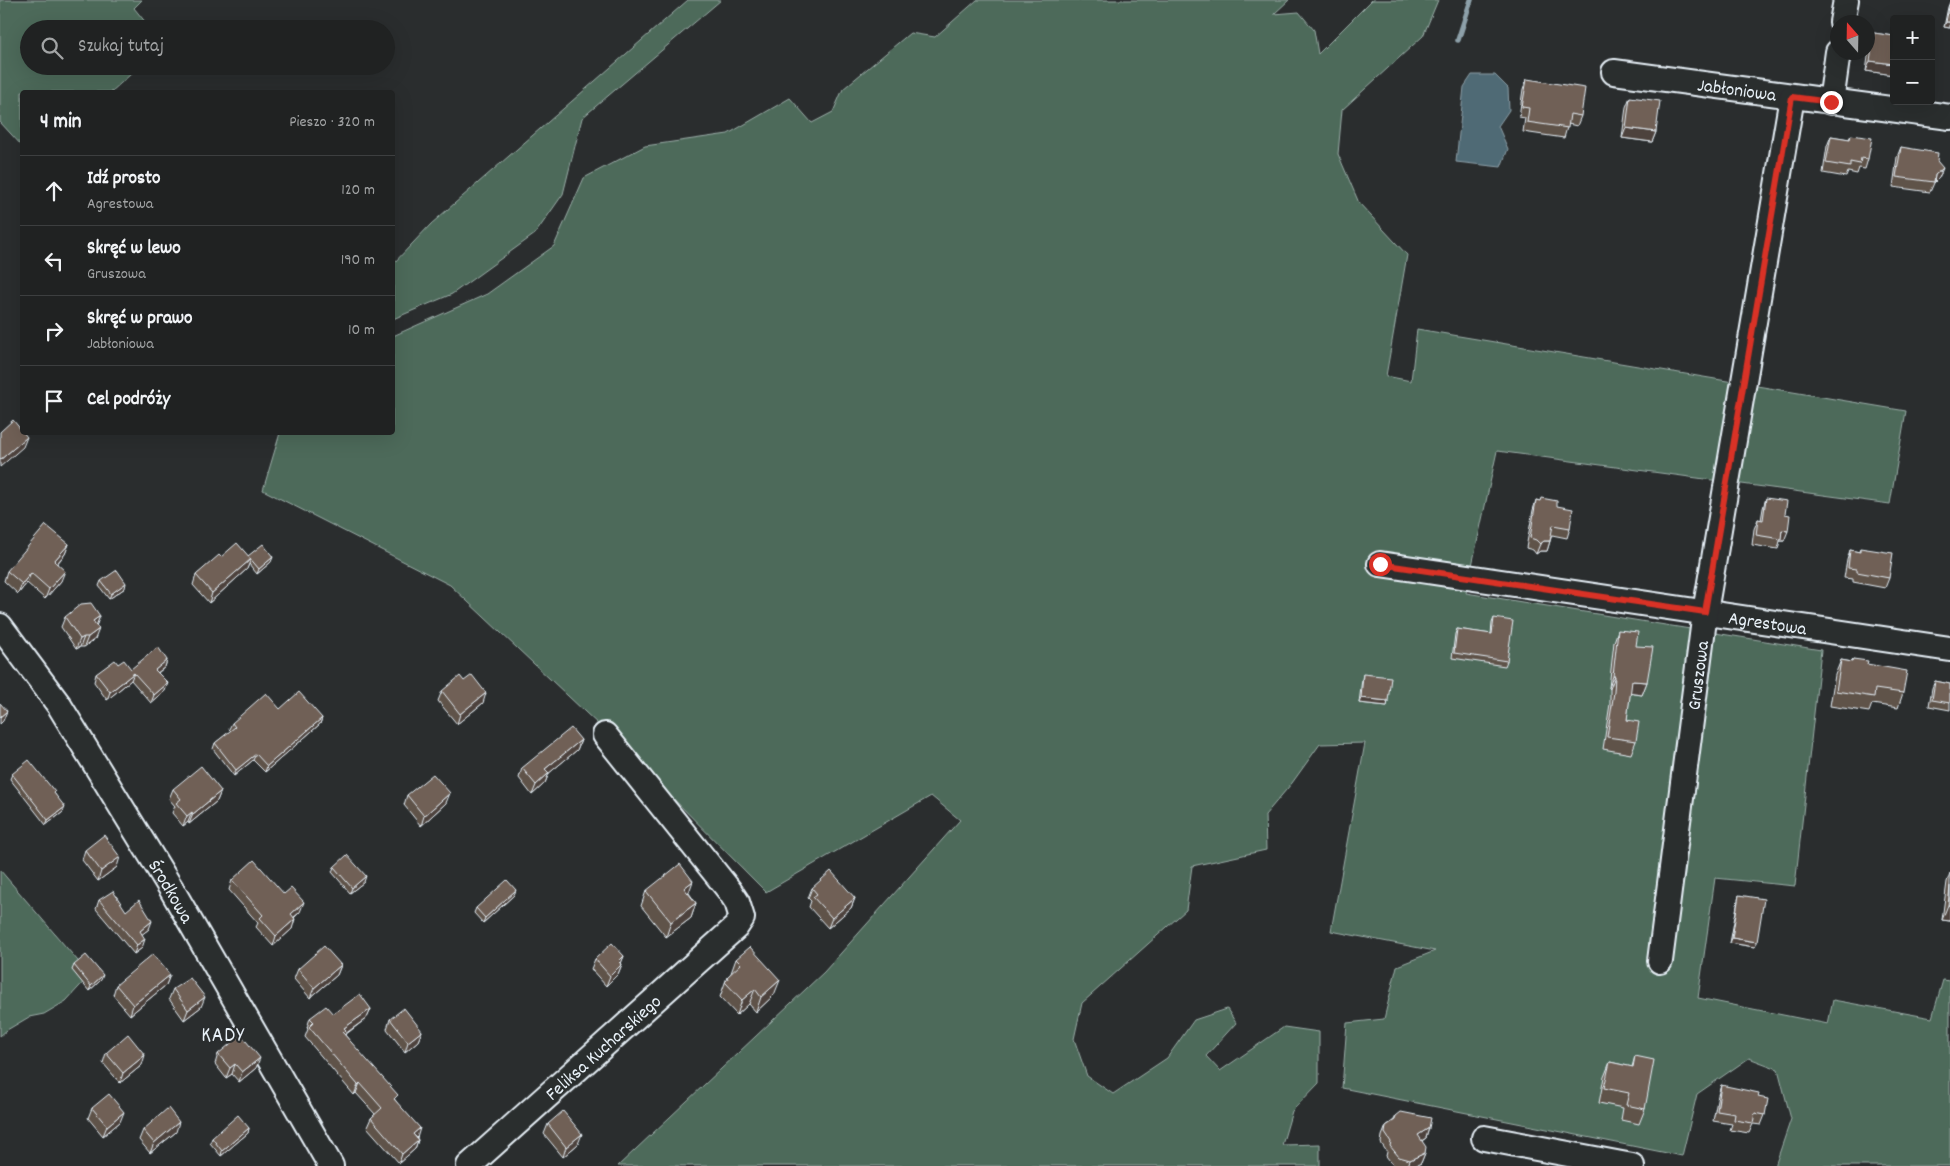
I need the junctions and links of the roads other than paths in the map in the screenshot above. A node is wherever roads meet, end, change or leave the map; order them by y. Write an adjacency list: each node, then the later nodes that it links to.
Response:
1 (1846, 0): 2 (street)
2 (1843, 15)
3 (1837, 60): 6 (street)
4 (1614, 72): 5 (street, Jabłoniowa)
5 (1792, 97): 6 (street, Jabłoniowa); 9 (street, Gruszowa)
6 (1831, 102): 7 (street, Jabłoniowa)
7 (1950, 117)
8 (1380, 564): 9 (street, Agrestowa)
9 (1705, 612): 11 (street, Agrestowa); 13 (street, Gruszowa)
10 (0, 626): 15 (street, Środkowa)
11 (1950, 649)
12 (605, 735): 16 (street, Feliksa Kucharskiego)
13 (1660, 961)
14 (1484, 1138): 17 (street)
15 (331, 1166)
16 (468, 1166)
17 (1632, 1166)

